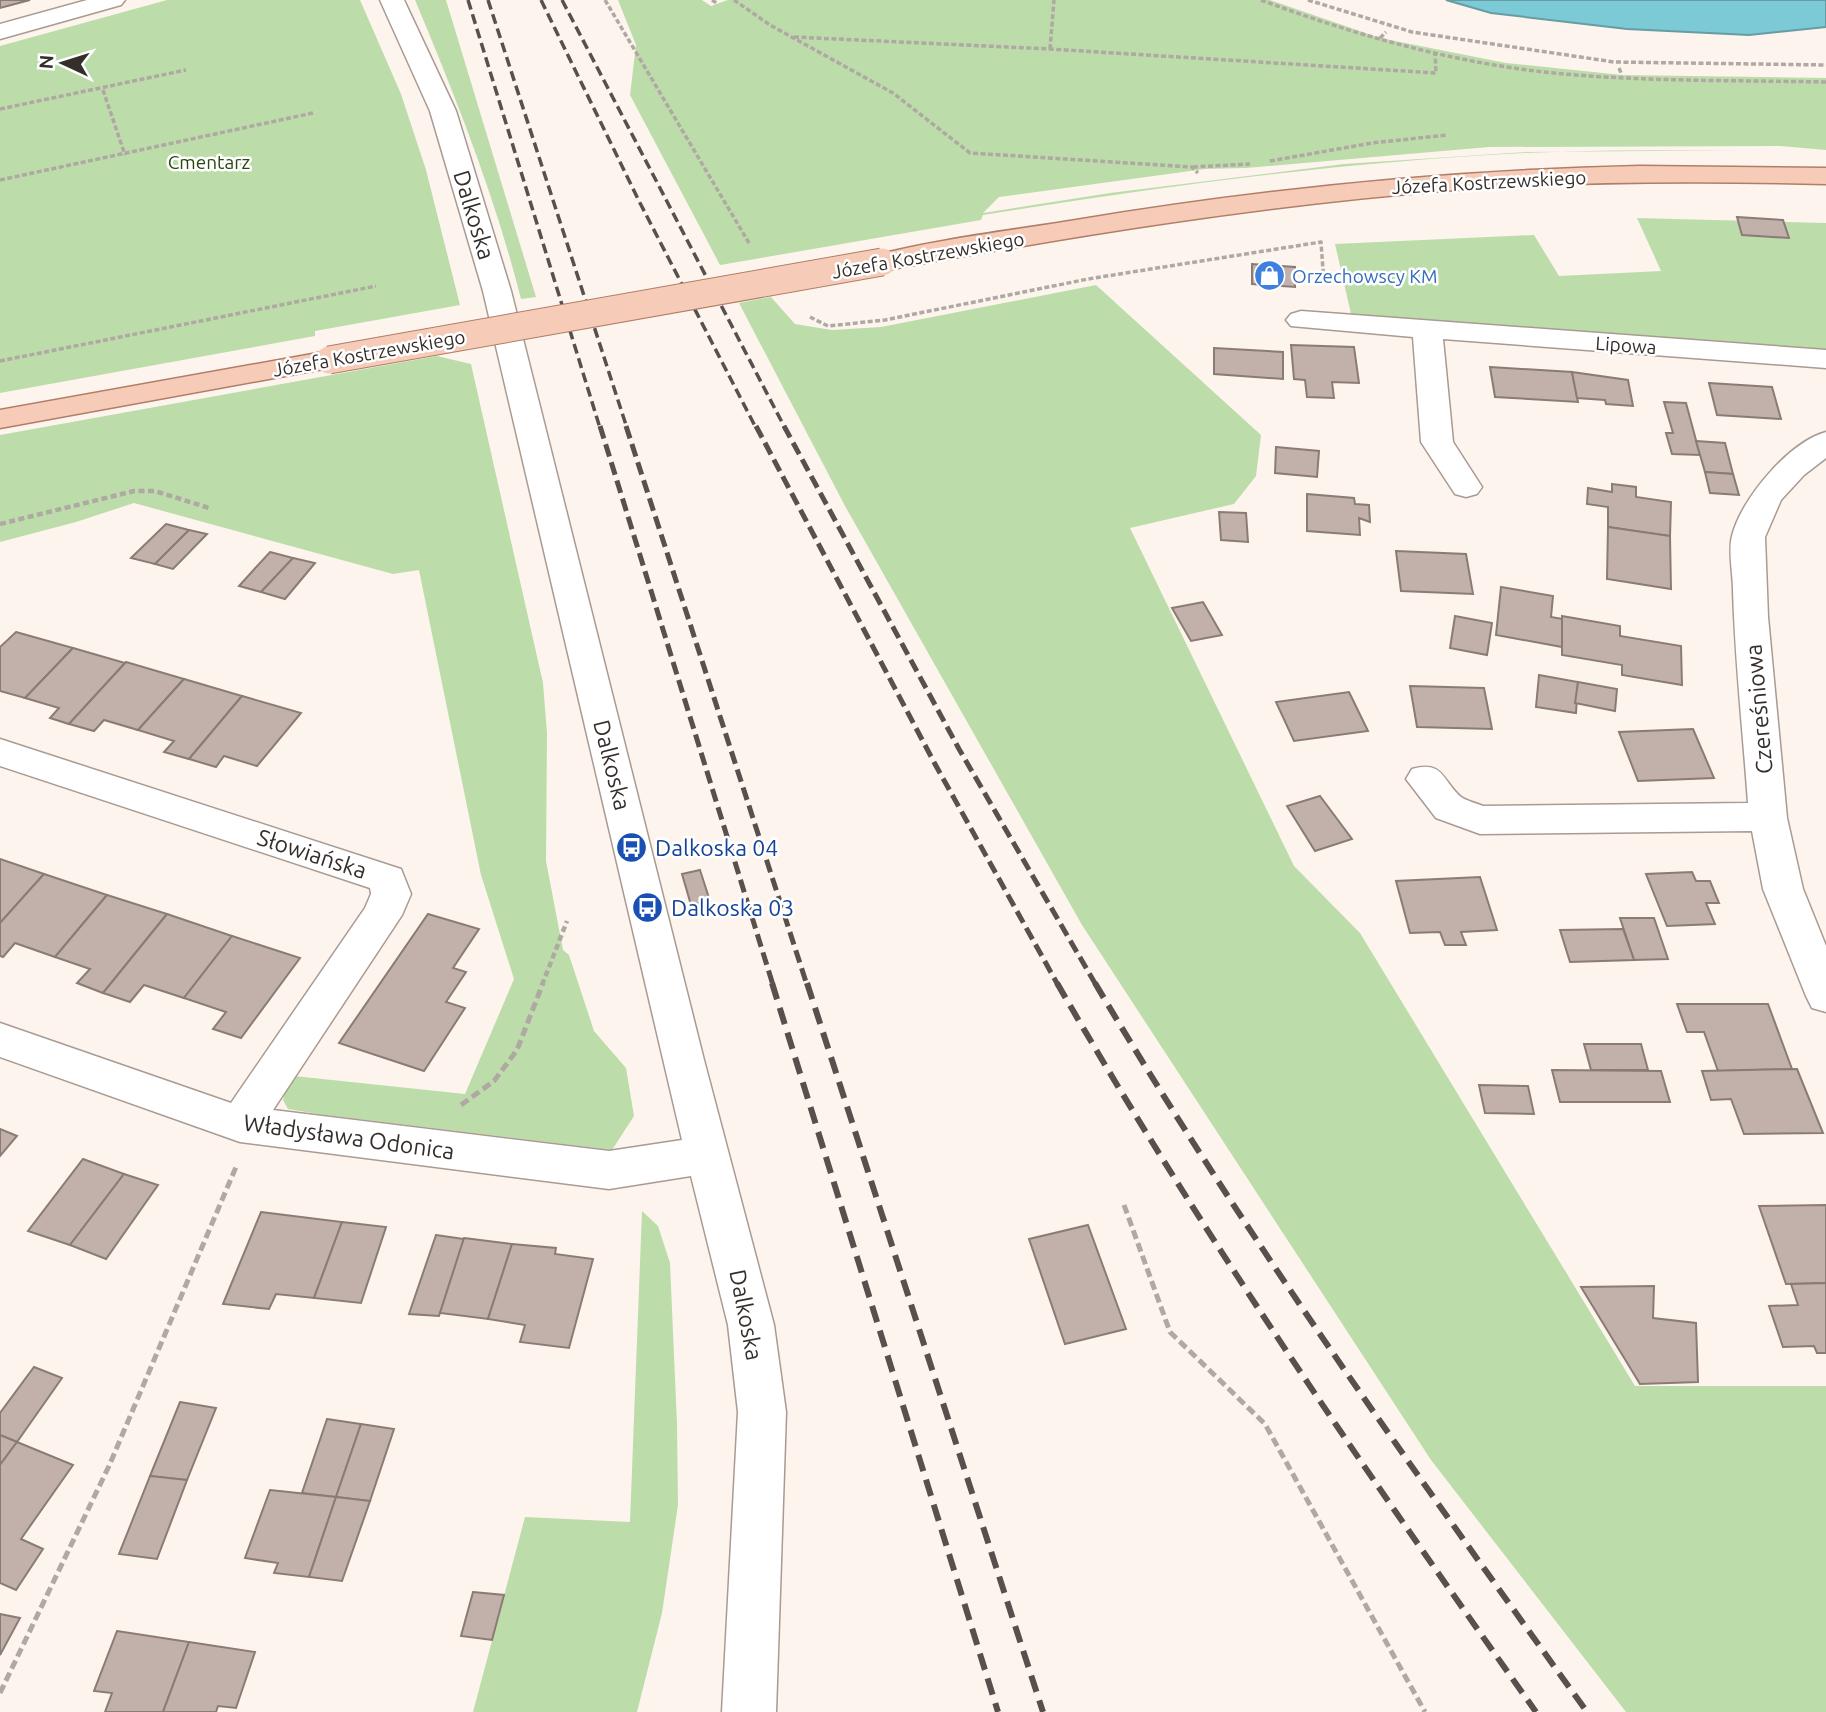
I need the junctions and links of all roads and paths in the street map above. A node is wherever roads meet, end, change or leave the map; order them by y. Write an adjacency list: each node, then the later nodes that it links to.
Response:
1 (113, 0): 10 (street)
2 (392, 0): 50 (street, Dalkoska)
3 (605, 0): 30 (path)
4 (712, 0): 9 (path)
5 (734, 0): 12 (path)
6 (1054, 0): 14 (path)
7 (1261, 0): 15 (path)
8 (1308, 0): 16 (path)
9 (718, 4)
10 (0, 32)
11 (1386, 32): 13 (path)
12 (794, 37): 14 (path); 27 (path)
13 (1380, 38)
14 (1050, 49): 15 (path)
15 (1435, 52): 20 (path)
16 (1826, 65)
17 (1619, 68): 19 (path)
18 (186, 70): 21 (path)
19 (1622, 75)
20 (1826, 82)
21 (103, 89): 22 (path); 25 (path)
22 (0, 109)
23 (313, 113): 25 (path)
24 (1447, 135): 26 (path)
25 (125, 155): 29 (path)
26 (1270, 161)
27 (1257, 163)
28 (1826, 176): 37 (main road, Józefa Kostrzewskiego, bridge)
29 (0, 180)
30 (751, 247)
31 (376, 286): 36 (path)
32 (804, 315): 33 (path)
33 (1314, 322): 34 (street, Lipowa)
34 (1427, 331): 35 (street, Lipowa); 39 (street)
35 (1826, 359)
36 (0, 361)
37 (0, 421)
38 (1826, 442): 44 (street, Czereśniowa)
39 (1466, 488)
40 (209, 508): 41 (path)
41 (0, 524)
42 (0, 752): 49 (street, Słowiańska)
43 (1425, 779): 44 (street)
44 (1768, 818): 46 (street, Czereśniowa)
45 (567, 921): 48 (path)
46 (1826, 996)
47 (0, 1040): 49 (street, Władysława Odonica)
48 (389, 1143): 49 (street, Władysława Odonica); 50 (street, Władysława Odonica)
49 (239, 1144): 52 (path)
50 (709, 1154): 53 (street, Dalkoska)
51 (1124, 1205): 54 (path)
52 (0, 1693)
53 (749, 1712)
54 (1425, 1712)

